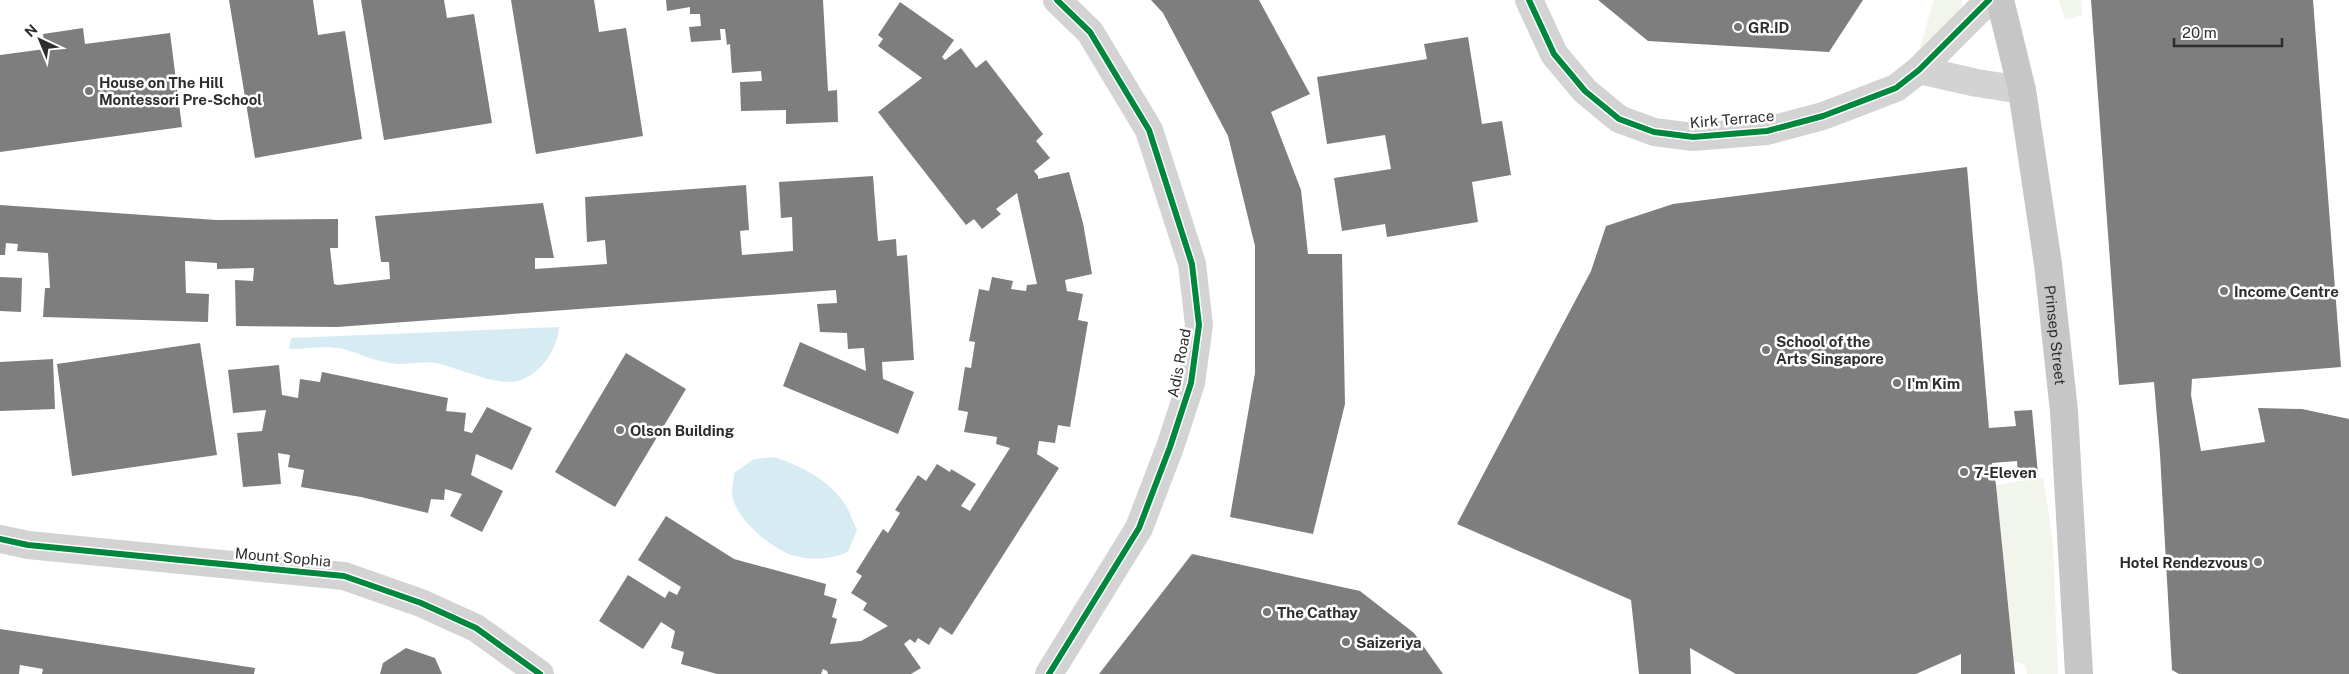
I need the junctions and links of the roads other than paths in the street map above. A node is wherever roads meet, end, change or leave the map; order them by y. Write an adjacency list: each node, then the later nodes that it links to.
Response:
1 (1057, 0): 9 (street, Adis Road)
2 (1529, 0): 5 (street, Kirk Terrace)
3 (1989, 0): 5 (street, Kirk Terrace)
4 (2000, 0): 6 (main road, Prinsep Street)
5 (1919, 70): 6 (street)
6 (2022, 90): 10 (main road, Prinsep Street)
7 (0, 539): 8 (street, Mount Sophia)
8 (540, 674)
9 (1049, 674)
10 (2079, 674)

